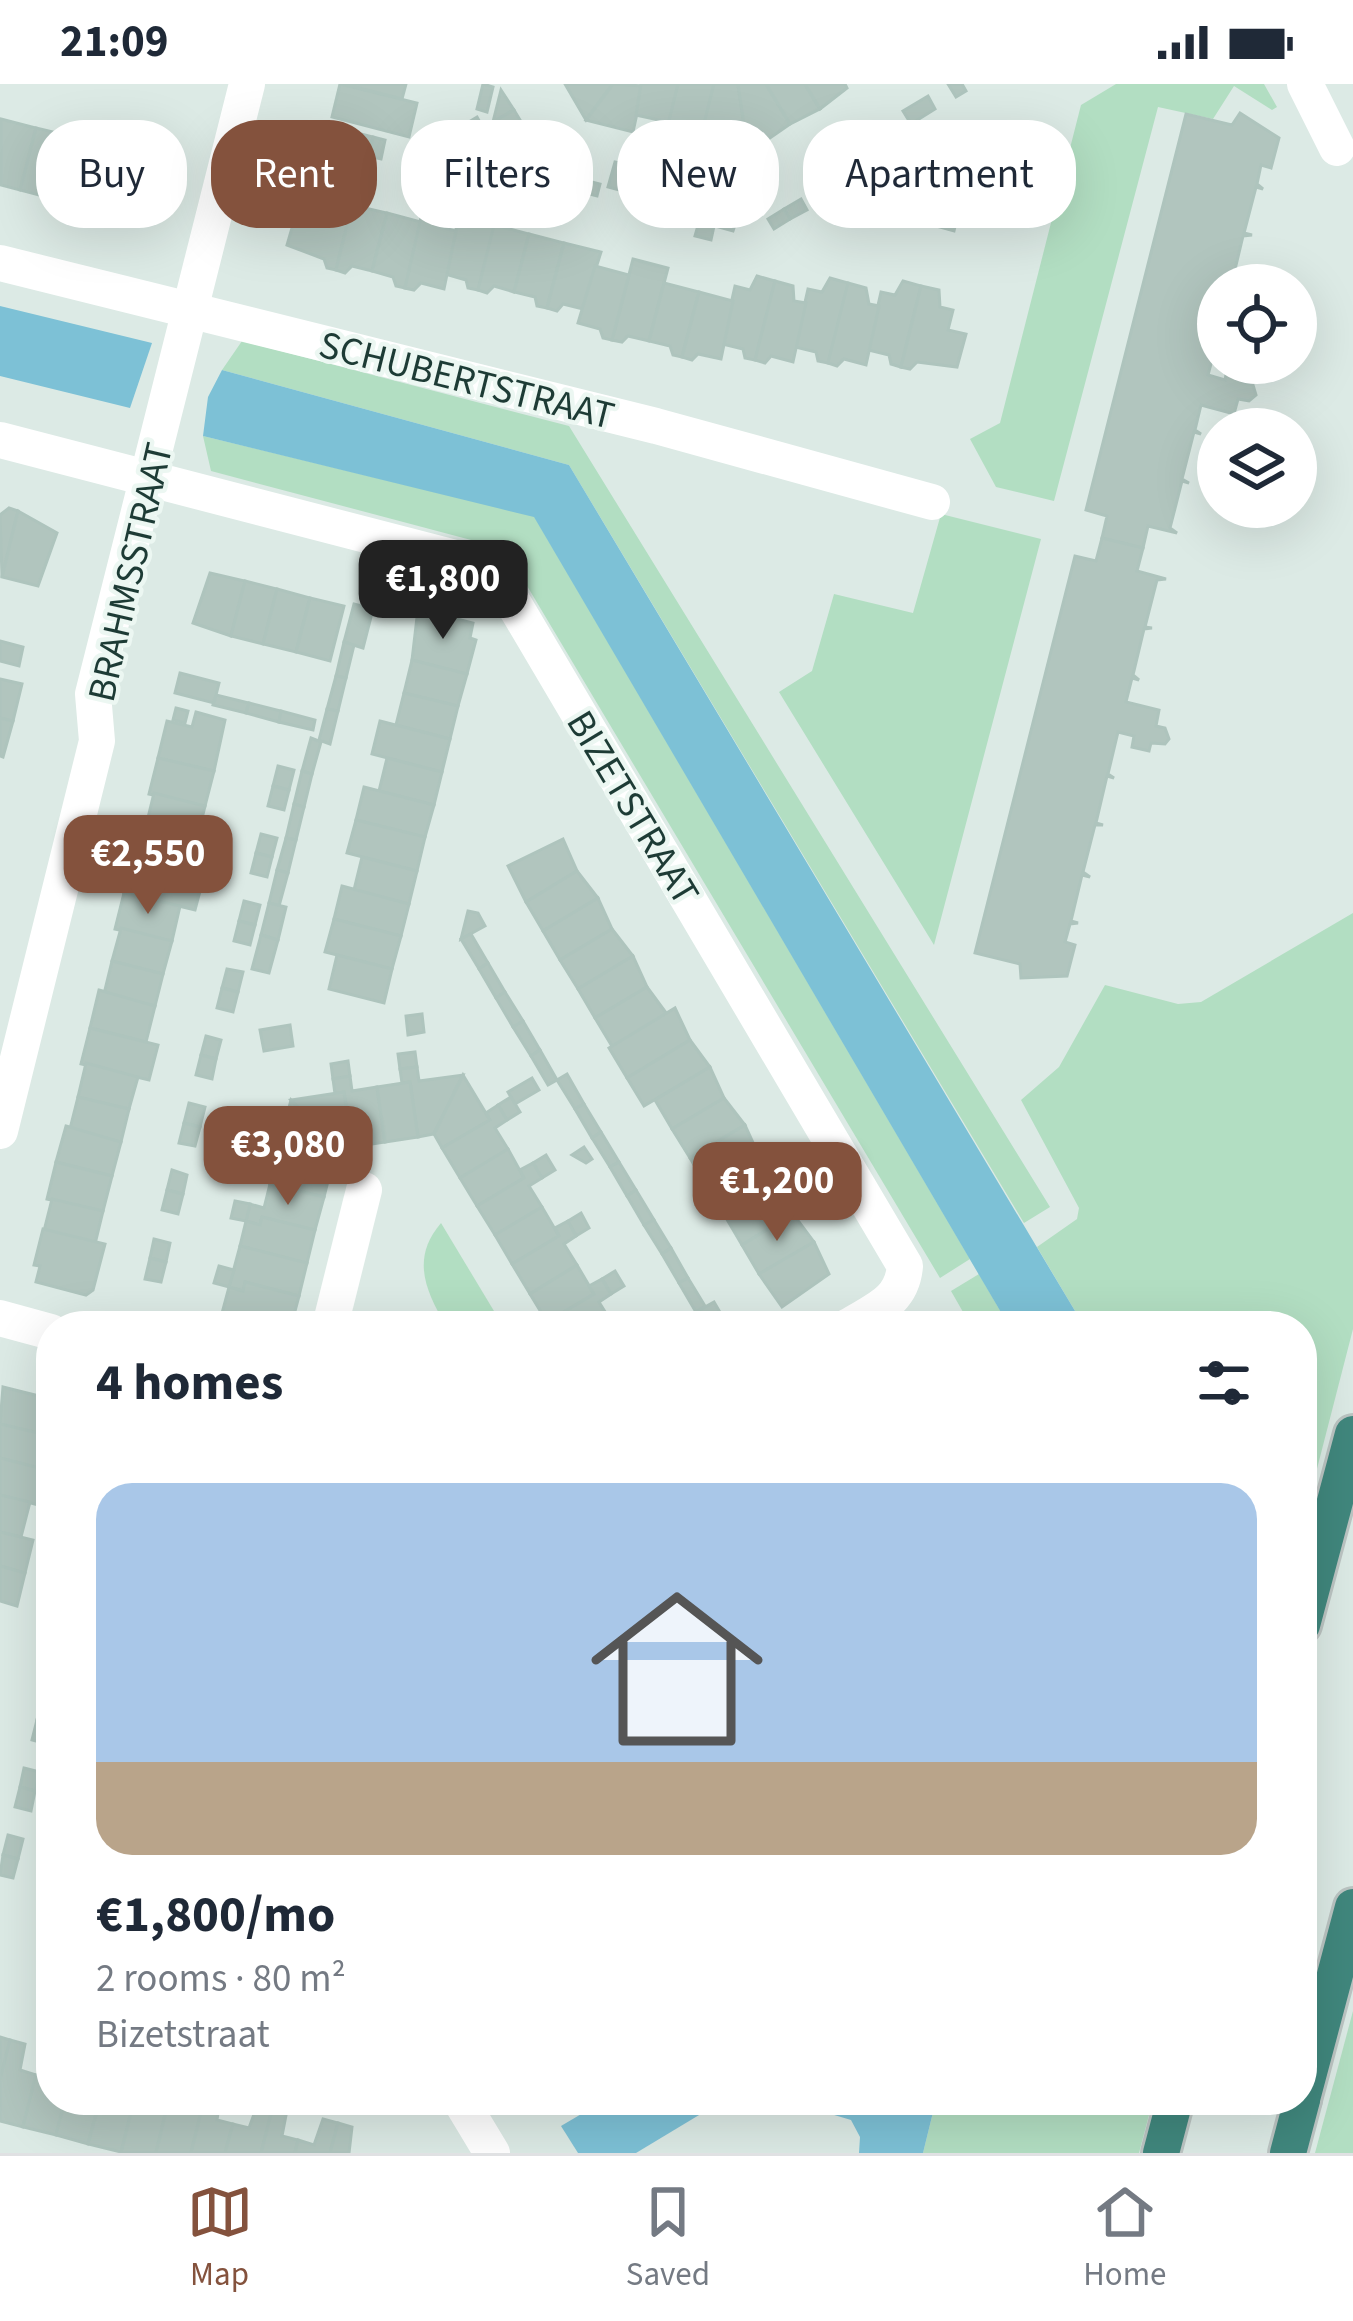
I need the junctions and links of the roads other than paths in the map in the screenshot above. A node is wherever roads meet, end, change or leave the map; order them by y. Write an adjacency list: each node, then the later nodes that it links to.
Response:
1 (247, 84): 5 (street, BRAHMSSTRAAT)
2 (1305, 84): 3 (street)
3 (1337, 148)
4 (0, 263): 5 (street, SCHUBERTSTRAAT)
5 (192, 311): 7 (street, BRAHMSSTRAAT); 8 (street, SCHUBERTSTRAAT)
6 (0, 440): 7 (street, BIZETSTRAAT)
7 (150, 478): 9 (street, BRAHMSSTRAAT); 12 (street, BIZETSTRAAT)
8 (932, 502)
9 (0, 1131)
10 (364, 1190): 11 (street)
11 (334, 1311)
12 (902, 1311)
13 (0, 1318): 14 (street)
14 (36, 1328)
15 (1353, 1434): 16 (highway)
16 (1317, 1569)
17 (1353, 1907): 18 (highway)
18 (1317, 2043)
19 (469, 2115): 22 (street)
20 (1171, 2115): 23 (highway)
21 (1298, 2115): 24 (highway)
22 (492, 2153)
23 (1161, 2153)
24 (1288, 2153)

